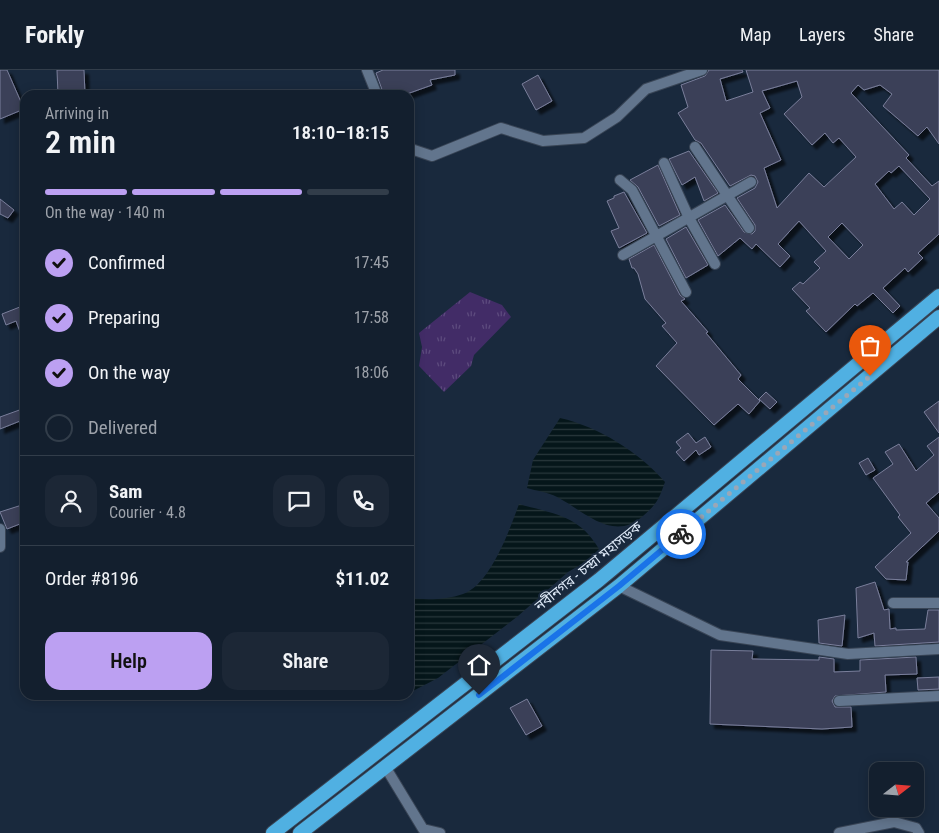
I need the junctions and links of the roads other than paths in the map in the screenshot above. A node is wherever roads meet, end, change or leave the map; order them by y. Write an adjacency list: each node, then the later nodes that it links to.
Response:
1 (367, 70): 3 (street)
2 (702, 70): 5 (street)
3 (374, 90)
4 (695, 147): 9 (street)
5 (414, 150)
6 (664, 163): 10 (street)
7 (620, 180): 12 (street)
8 (751, 182): 9 (street)
9 (726, 196): 10 (street); 11 (street)
10 (689, 218): 12 (street); 14 (street)
11 (749, 228)
12 (655, 236): 13 (street); 15 (street)
13 (623, 255)
14 (715, 264)
15 (686, 292)
16 (939, 296): 27 (highway, নবীনগর - চন্দ্রা মহাসড়ক)
17 (939, 317): 20 (highway)
18 (0, 529): 19 (street)
19 (0, 547)
20 (619, 586): 23 (street); 26 (highway)
21 (893, 603): 22 (street)
22 (939, 603)
23 (939, 649)
24 (939, 696): 25 (street)
25 (839, 701)
26 (386, 768): 28 (highway); 31 (street)
27 (321, 795): 28 (highway); 29 (highway, নবীনগর - চন্দ্রা মহাসড়ক)
28 (332, 809): 30 (highway)
29 (273, 833)
30 (300, 833)
31 (440, 833)
32 (839, 833): 33 (street)
33 (919, 833)

